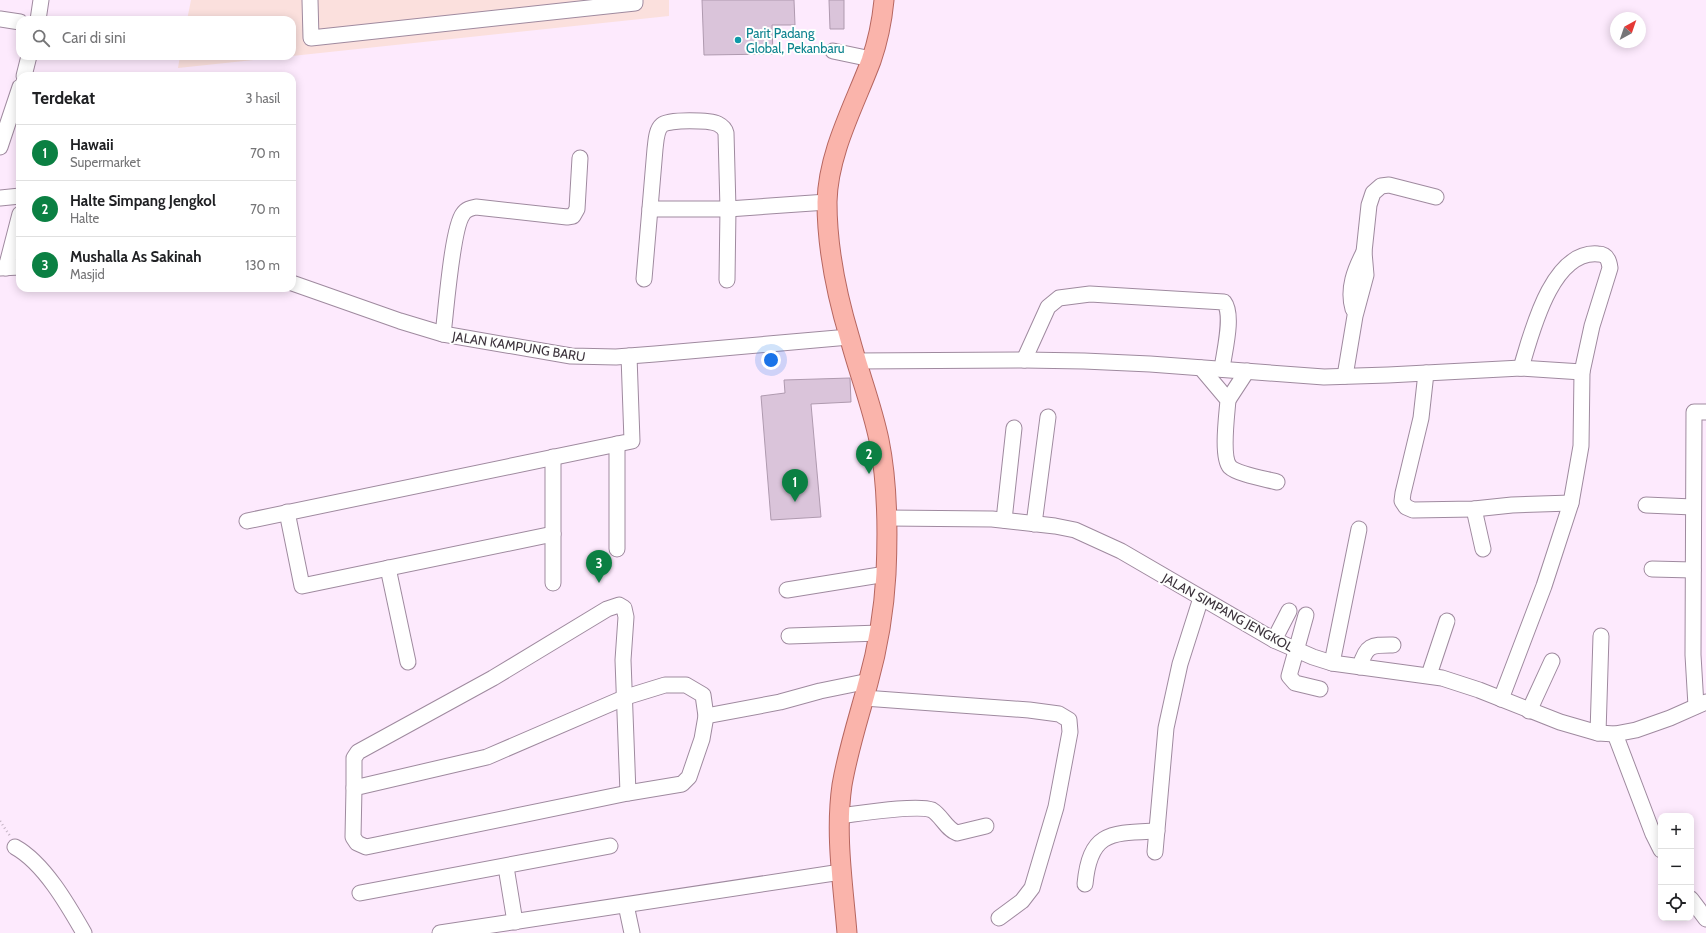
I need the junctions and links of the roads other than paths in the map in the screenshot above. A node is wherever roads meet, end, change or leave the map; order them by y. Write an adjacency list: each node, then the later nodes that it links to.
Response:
1 (41, 0): 5 (street)
2 (310, 0): 3 (street)
3 (635, 0)
4 (884, 0): 9 (main road)
5 (39, 16)
6 (0, 19): 7 (street)
7 (16, 21)
8 (833, 50): 9 (street)
9 (871, 59): 18 (main road)
10 (28, 60): 11 (street)
11 (25, 72)
12 (16, 99): 13 (street)
13 (0, 147)
14 (580, 158): 26 (street)
15 (16, 196): 17 (street)
16 (1436, 197): 37 (street)
17 (0, 198)
18 (827, 202): 19 (street); 27 (main road)
19 (728, 208): 20 (street); 20 (street); 24 (street)
20 (650, 209): 23 (street)
21 (16, 234): 22 (street)
22 (9, 268)
23 (644, 279)
24 (727, 280)
25 (296, 284): 26 (street, JALAN KAMPUNG BARU)
26 (443, 334): 28 (street, JALAN KAMPUNG BARU)
27 (849, 337): 28 (street, JALAN KAMPUNG BARU); 30 (main road)
28 (629, 356): 42 (street)
29 (1024, 360): 30 (street); 31 (street); 33 (street)
30 (856, 361): 50 (main road)
31 (1201, 368): 33 (street); 38 (street)
32 (1521, 368): 35 (street); 35 (street); 36 (street)
33 (1222, 369): 34 (street)
34 (1247, 371): 37 (street); 38 (street)
35 (1582, 372): 45 (street)
36 (1426, 373): 37 (street); 48 (street)
37 (1345, 376)
38 (1228, 400): 44 (street)
39 (1706, 412): 47 (street)
40 (1048, 417): 53 (street)
41 (1014, 428): 51 (street)
42 (617, 444): 43 (street); 56 (street)
43 (553, 457): 49 (street); 55 (street)
44 (1277, 482)
45 (1571, 503): 48 (street); 82 (street)
46 (1646, 504): 47 (street)
47 (1693, 507): 60 (street)
48 (1474, 509): 57 (street)
49 (286, 512): 52 (street); 58 (street)
50 (887, 518): 51 (street, JALAN SIMPANG JENGKOL); 61 (main road)
51 (1004, 520): 53 (street, JALAN SIMPANG JENGKOL)
52 (247, 521)
53 (1034, 524): 64 (street, JALAN SIMPANG JENGKOL)
54 (1359, 529): 76 (street)
55 (553, 534): 58 (street); 62 (street)
56 (617, 549)
57 (1483, 549)
58 (388, 568): 75 (street)
59 (1652, 570): 60 (street)
60 (1693, 570): 83 (street)
61 (886, 574): 63 (street); 68 (main road)
62 (554, 583)
63 (787, 590)
64 (1201, 598): 71 (street, JALAN SIMPANG JENGKOL); 92 (street)
65 (1289, 611): 71 (street)
66 (1306, 615): 73 (street)
67 (1447, 621): 78 (street)
68 (880, 633): 69 (street); 79 (main road)
69 (789, 636)
70 (1602, 636): 86 (street)
71 (1274, 640): 73 (street, JALAN SIMPANG JENGKOL)
72 (1393, 645): 77 (street)
73 (1296, 650): 76 (street, JALAN SIMPANG JENGKOL); 80 (street)
74 (1552, 661): 84 (street)
75 (408, 662)
76 (1332, 663): 77 (street, JALAN SIMPANG JENGKOL)
77 (1360, 667): 78 (street, JALAN SIMPANG JENGKOL)
78 (1429, 675): 82 (street, JALAN SIMPANG JENGKOL)
79 (867, 689): 85 (street); 90 (main road); 103 (street)
80 (1320, 689)
81 (626, 697): 85 (street); 88 (street); 88 (street); 89 (street)
82 (1501, 699): 84 (street, JALAN SIMPANG JENGKOL)
83 (1701, 704): 87 (street, JALAN SIMPANG JENGKOL)
84 (1529, 711): 86 (street, JALAN SIMPANG JENGKOL)
85 (706, 716): 89 (street)
86 (1598, 733): 87 (street, JALAN SIMPANG JENGKOL)
87 (1615, 734): 95 (street)
88 (354, 788): 89 (street)
89 (628, 793)
90 (838, 816): 91 (street); 98 (main road)
91 (986, 826)
92 (1157, 831): 96 (street); 99 (street)
93 (610, 846): 97 (street)
94 (15, 847): 107 (street)
95 (1660, 849)
96 (1156, 852)
97 (506, 866): 100 (street); 105 (street)
98 (841, 872): 102 (street); 110 (main road)
99 (1085, 884)
100 (360, 893)
101 (1694, 903): 104 (street)
102 (626, 905): 105 (street); 109 (street)
103 (999, 918)
104 (1706, 919)
105 (515, 922): 106 (street)
106 (493, 929): 108 (street)
107 (84, 933)
108 (440, 933)
109 (632, 933)
110 (847, 933)

